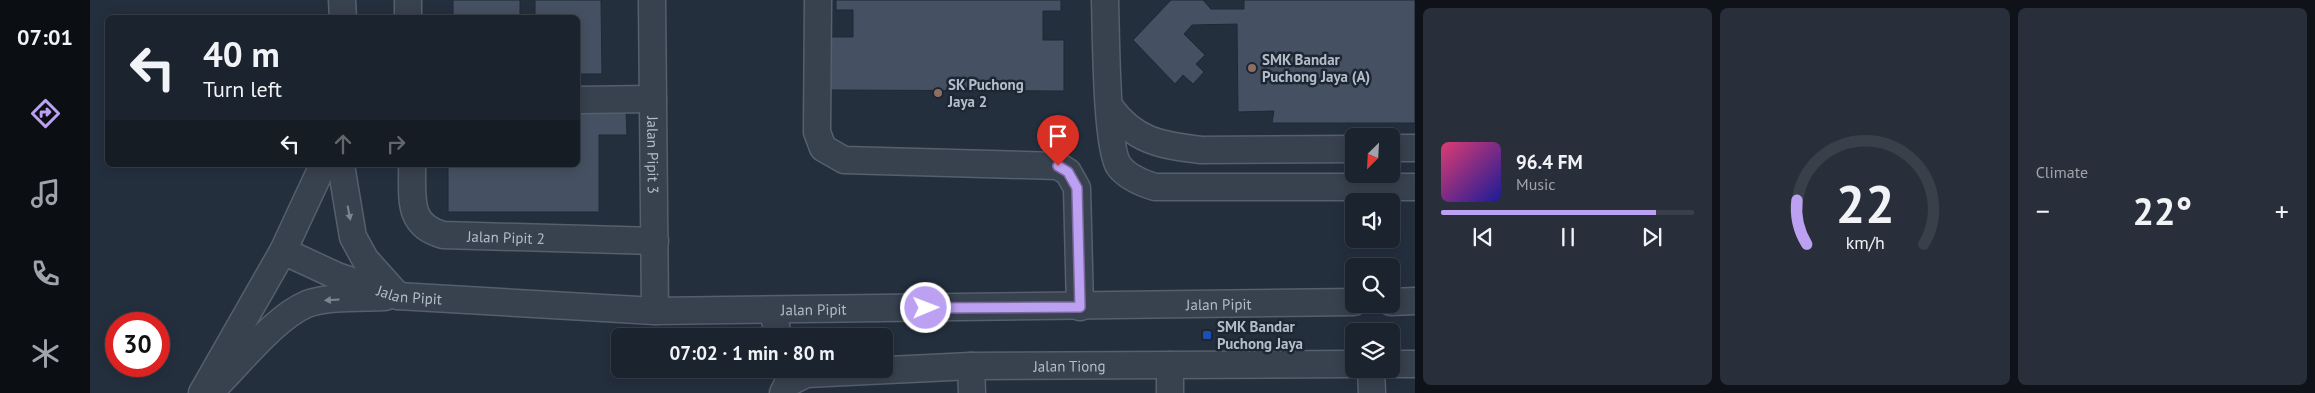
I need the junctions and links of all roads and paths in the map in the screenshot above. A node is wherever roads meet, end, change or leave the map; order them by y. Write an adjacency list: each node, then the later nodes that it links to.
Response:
1 (342, 0): 6 (street)
2 (408, 0): 7 (street)
3 (652, 0): 8 (street, Jalan Pipit 3)
4 (818, 0): 24 (street)
5 (1105, 0): 10 (street)
6 (342, 15)
7 (408, 15)
8 (653, 99): 9 (street); 18 (street, Jalan Pipit 3)
9 (580, 100)
10 (1109, 106): 11 (street); 17 (street)
11 (1345, 148)
12 (1400, 148): 13 (street)
13 (1415, 148)
14 (322, 167): 19 (street)
15 (341, 167): 20 (street, one-way to 20)
16 (412, 167): 18 (street, Jalan Pipit 2)
17 (1415, 187)
18 (655, 241): 26 (street, Jalan Pipit 3)
19 (283, 250): 20 (street, Jalan Pipit); 35 (street)
20 (398, 296): 26 (street, Jalan Pipit); 36 (street, one-way to 36)
21 (1415, 301): 23 (street)
22 (1345, 302): 24 (street, Jalan Pipit)
23 (1400, 302)
24 (1080, 307): 25 (street, Jalan Pipit)
25 (773, 310): 26 (street, Jalan Pipit); 27 (street)
26 (654, 311)
27 (776, 328)
28 (1170, 364): 29 (street, Jalan Tiong); 32 (street, Jalan Tiong); 38 (street)
29 (1345, 364)
30 (1400, 364): 31 (street)
31 (1415, 364)
32 (972, 366): 34 (street, Jalan Tiong); 37 (street)
33 (1371, 378): 39 (street)
34 (794, 380)
35 (202, 393)
36 (209, 393)
37 (972, 393)
38 (1170, 393)
39 (1372, 393)

